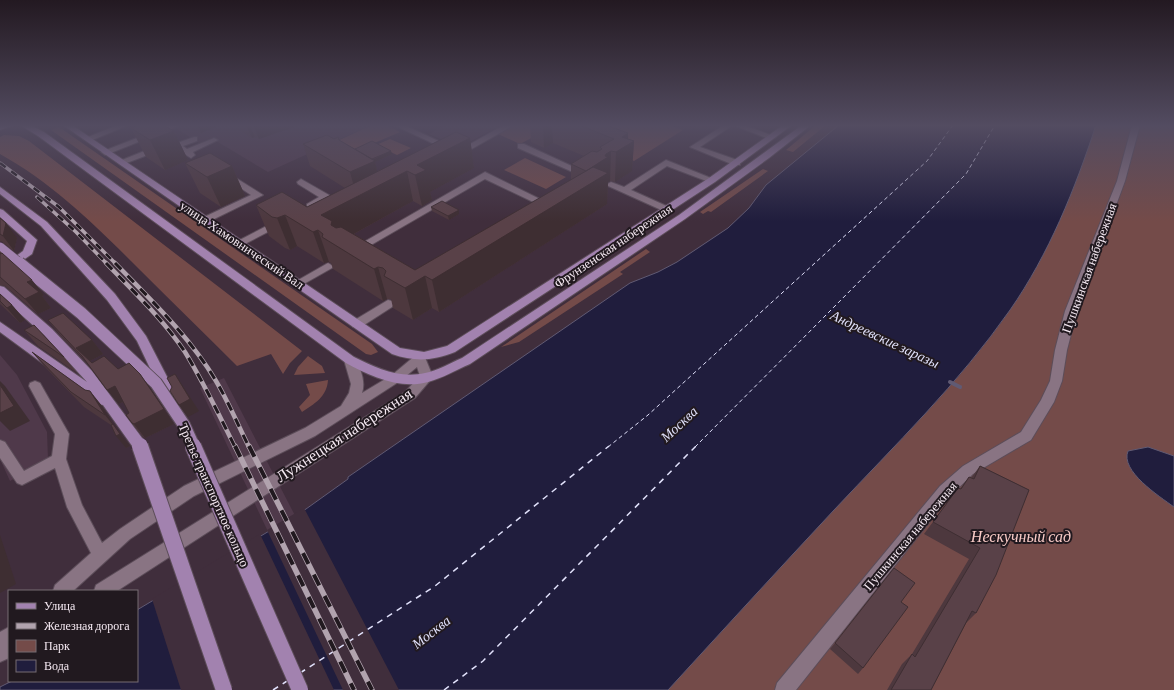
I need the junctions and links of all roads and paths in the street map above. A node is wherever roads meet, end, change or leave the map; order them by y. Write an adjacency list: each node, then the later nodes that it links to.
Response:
1 (73, 157): 39 (main road, улица Хамовнический Вал)
2 (113, 157): 11 (main road, улица Хамовнический Вал)
3 (134, 157): 11 (street)
4 (454, 157): 10 (street)
5 (546, 157): 16 (street)
6 (721, 157): 12 (street)
7 (745, 157): 12 (main road, Фрунзенская набережная)
8 (767, 157): 40 (main road, Фрунзенская набережная)
9 (1127, 157): 53 (street, Пушкинская набережная)
10 (451, 161)
11 (121, 162): 25 (main road, улица Хамовнический Вал)
12 (737, 163): 13 (main road, Фрунзенская набережная)
13 (712, 180): 19 (street); 21 (main road, Фрунзенская набережная)
14 (236, 182): 25 (street)
15 (301, 182): 20 (street)
16 (575, 183)
17 (611, 185): 19 (street)
18 (0, 190): 45 (main road, bridge)
19 (624, 191): 21 (street)
20 (304, 209)
21 (668, 210): 38 (main road, Фрунзенская набережная)
22 (0, 212): 32 (main road)
23 (291, 216): 26 (street)
24 (543, 217): 28 (street)
25 (205, 220): 26 (main road, улица Хамовнический Вал)
26 (239, 243): 33 (main road, улица Хамовнический Вал)
27 (0, 247): 45 (main road, Третье транспортное кольцо, bridge)
28 (356, 250): 29 (street); 30 (street)
29 (347, 255)
30 (370, 258)
31 (328, 266): 33 (street)
32 (0, 273)
33 (298, 283): 36 (main road, улица Хамовнический Вал)
34 (0, 290): 43 (main road)
35 (388, 304): 36 (street)
36 (357, 324): 38 (main road, улица Хамовнический Вал)
37 (0, 326): 43 (main road)
38 (420, 358): 40 (street); 41 (street, Лужнецкая набережная)
39 (350, 360): 41 (main road, улица Хамовнический Вал); 44 (street)
40 (427, 377): 41 (main road, улица Хамовнический Вал); 50 (street, Лужнецкая набережная)
41 (396, 378): 44 (street, Лужнецкая набережная)
42 (35, 386): 47 (street)
43 (112, 406): 51 (main road, bridge)
44 (340, 414): 48 (street, Лужнецкая набережная)
45 (184, 425): 52 (main road, Третье транспортное кольцо, bridge)
46 (0, 446): 47 (street)
47 (59, 459): 48 (street)
48 (100, 555): 49 (street, Лужнецкая набережная)
49 (62, 590)
50 (104, 590)
51 (224, 690)
52 (300, 690)
53 (784, 690)

